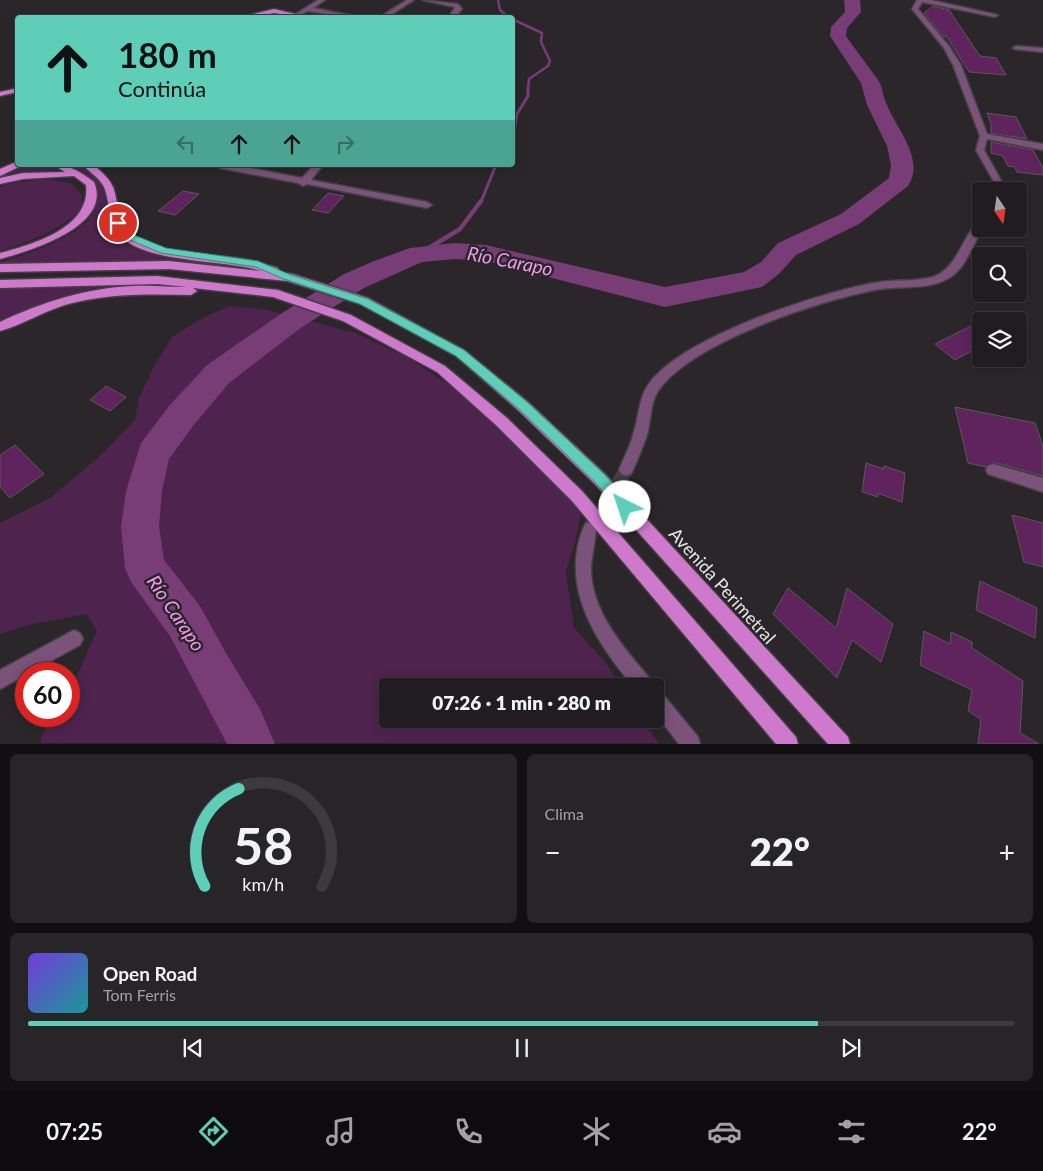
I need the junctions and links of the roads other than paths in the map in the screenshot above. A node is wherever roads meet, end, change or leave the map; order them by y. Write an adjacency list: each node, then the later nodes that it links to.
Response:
1 (322, 0): 5 (street)
2 (410, 0): 9 (street)
3 (424, 0): 10 (street)
4 (921, 0): 11 (street); 16 (street)
5 (307, 9): 7 (street); 8 (street)
6 (255, 15): 7 (main road)
7 (293, 15)
8 (344, 15)
9 (386, 15)
10 (454, 15)
11 (995, 15)
12 (1016, 48): 13 (street)
13 (1043, 50)
14 (15, 91): 15 (main road)
15 (0, 94)
16 (984, 136): 17 (street); 28 (street)
17 (1043, 147)
18 (15, 158): 19 (main road)
19 (0, 165)
20 (15, 166): 25 (main road)
21 (62, 167): 26 (main road)
22 (90, 167): 34 (main road)
23 (229, 167): 29 (street)
24 (317, 167): 29 (street)
25 (0, 173)
26 (78, 174): 27 (main road); 32 (main road)
27 (0, 182)
28 (998, 182)
29 (303, 183): 30 (street)
30 (427, 205)
31 (972, 237): 38 (street)
32 (0, 256)
33 (0, 268): 34 (main road, Avenida Perimetral)
34 (288, 277): 48 (main road, Avenida Perimetral)
35 (0, 284): 36 (main road)
36 (274, 293): 37 (main road); 47 (main road)
37 (0, 327)
38 (626, 470)
39 (993, 470): 40 (street)
40 (1043, 485)
41 (590, 529): 43 (street)
42 (74, 639): 44 (street)
43 (639, 678)
44 (0, 680)
45 (664, 710): 46 (street)
46 (691, 744)
47 (790, 744)
48 (841, 744)

